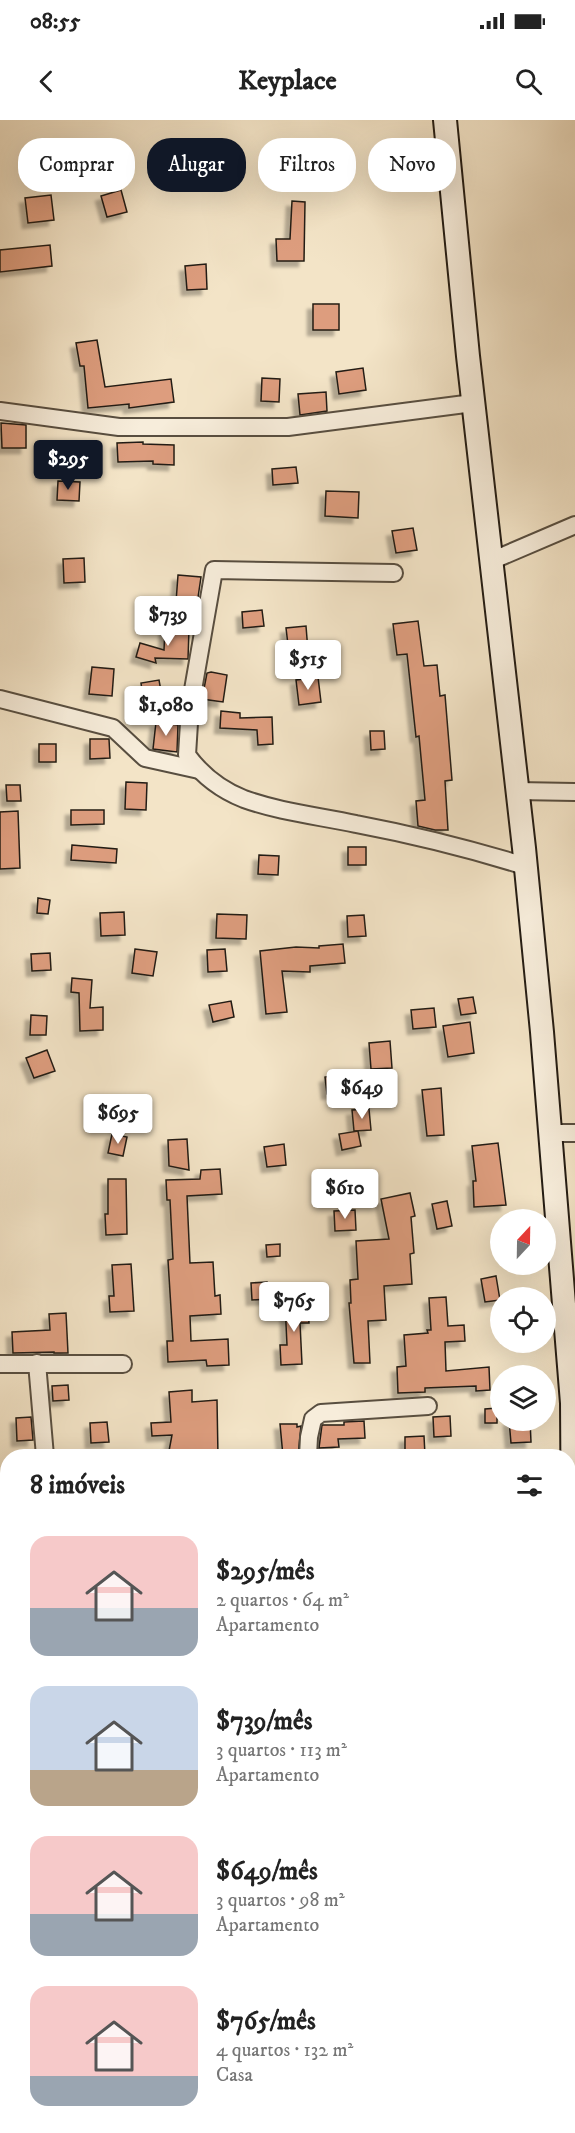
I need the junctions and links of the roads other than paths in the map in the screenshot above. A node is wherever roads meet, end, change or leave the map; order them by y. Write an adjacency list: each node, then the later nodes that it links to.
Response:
1 (445, 120): 2 (main road)
2 (473, 403): 3 (street); 5 (main road)
3 (0, 411)
4 (575, 525): 5 (street)
5 (491, 561): 9 (main road)
6 (394, 573): 8 (street)
7 (0, 699): 8 (street)
8 (198, 770): 11 (street)
9 (517, 791): 10 (street); 11 (main road)
10 (575, 792)
11 (525, 866): 12 (main road)
12 (550, 1133): 13 (street); 14 (main road)
13 (575, 1133)
14 (571, 1327): 21 (main road)
15 (0, 1364): 16 (street)
16 (37, 1364): 17 (street); 19 (street)
17 (123, 1364)
18 (428, 1406): 20 (street)
19 (44, 1449)
20 (308, 1449)
21 (573, 1449)

